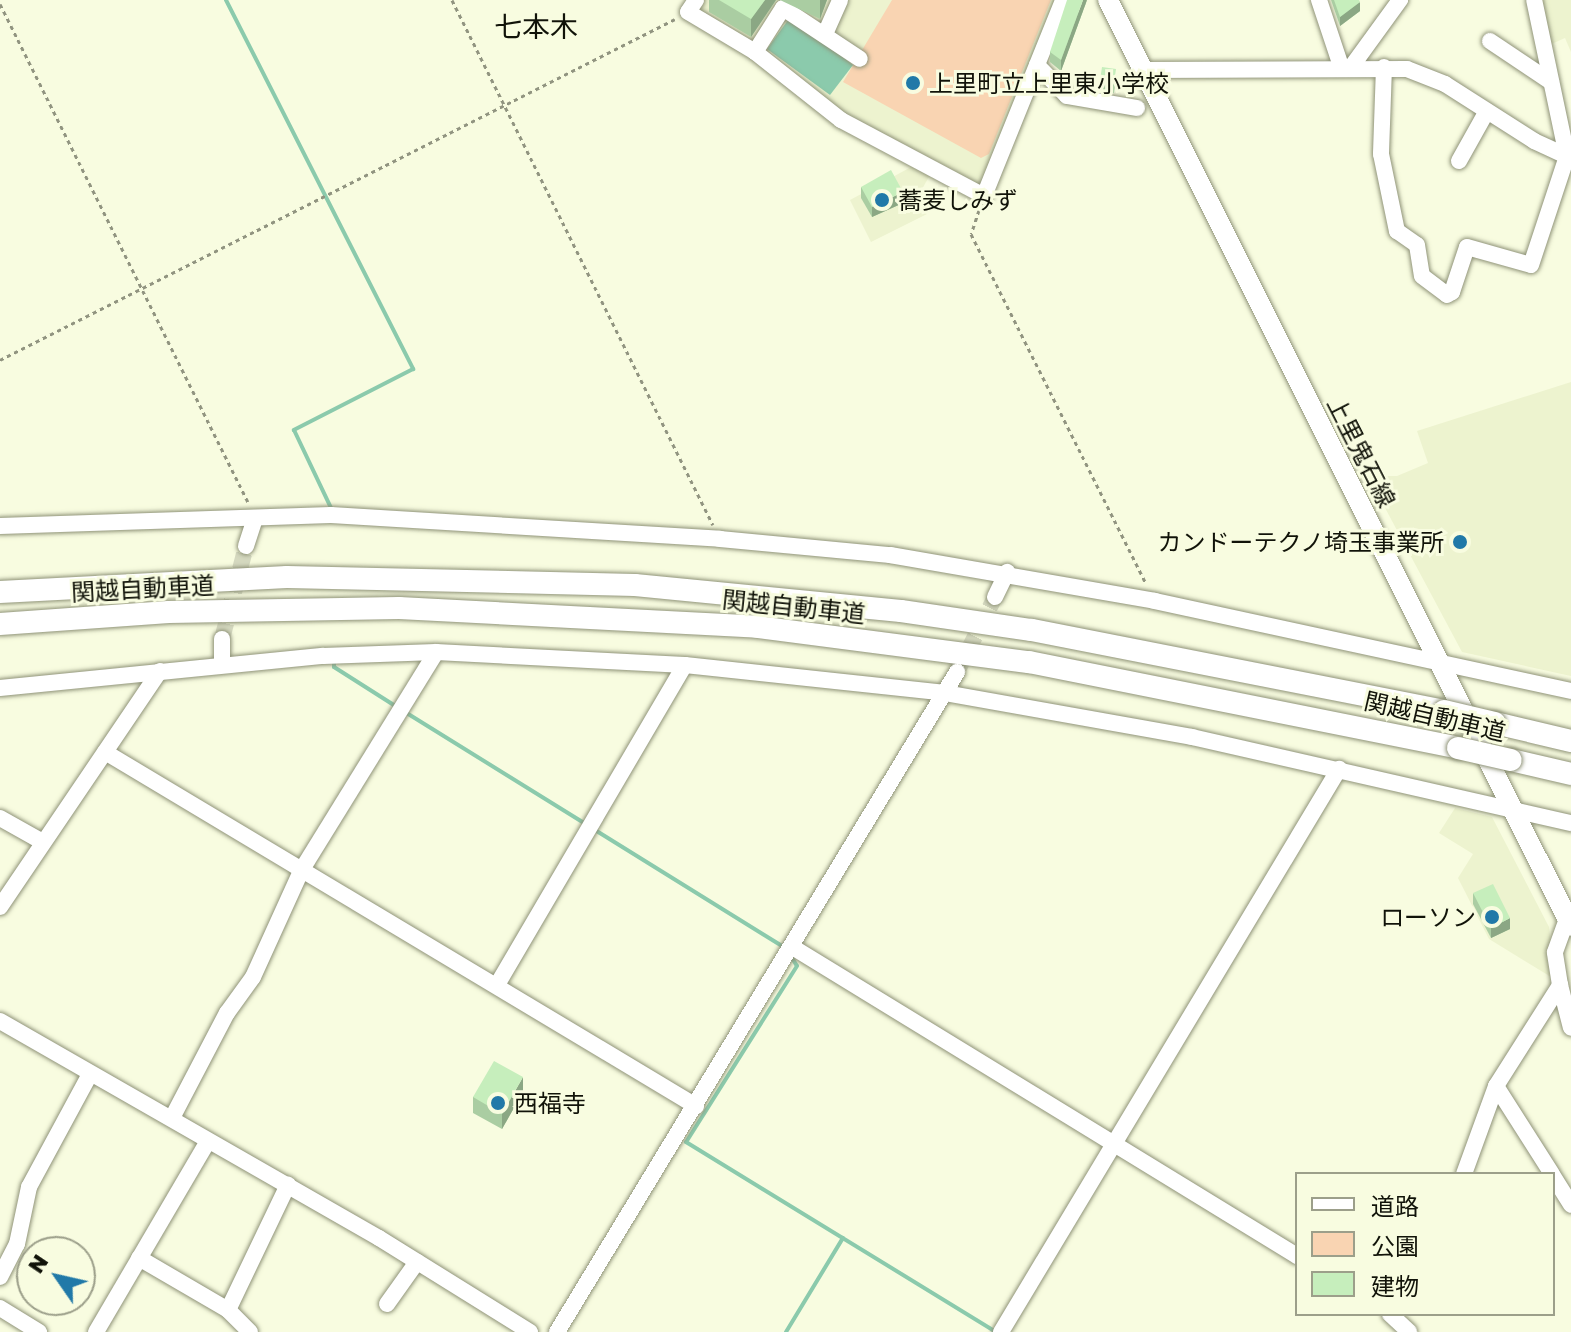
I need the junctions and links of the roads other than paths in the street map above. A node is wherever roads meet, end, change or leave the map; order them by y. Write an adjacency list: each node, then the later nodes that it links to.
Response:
1 (840, 0): 9 (street)
2 (1063, 0): 13 (street)
3 (1108, 0): 16 (main road, 上里鬼石線)
4 (1319, 0): 14 (street)
5 (1400, 0): 14 (street)
6 (1532, 1): 17 (street)
7 (785, 4): 9 (street); 11 (street)
8 (692, 6): 11 (street)
9 (825, 34): 12 (street)
10 (1490, 41): 17 (street)
11 (755, 52): 13 (street)
12 (860, 59)
13 (1037, 65): 18 (street)
14 (1346, 66): 15 (street); 16 (street)
15 (1384, 67): 19 (street); 20 (street)
16 (1143, 70): 31 (main road, 上里鬼石線)
17 (1551, 82): 20 (street)
18 (1137, 108)
19 (1487, 111): 20 (street); 21 (street)
20 (1569, 157)
21 (1459, 161)
22 (255, 518): 23 (street); 24 (street); 25 (street)
23 (0, 526)
24 (246, 546)
25 (1007, 572): 27 (street); 31 (street)
26 (0, 592): 39 (highway, 関越自動車道, bridge)
27 (995, 597)
28 (0, 624): 42 (highway, 関越自動車道, bridge)
29 (222, 639): 32 (street)
30 (436, 652): 32 (street); 33 (street); 47 (street)
31 (1439, 660): 37 (street); 43 (main road, 上里鬼石線)
32 (222, 665): 34 (street)
33 (685, 665): 38 (street); 51 (street)
34 (160, 671): 36 (street); 40 (street)
35 (957, 672): 38 (street)
36 (0, 688)
37 (1571, 691)
38 (945, 693): 41 (street); 50 (street)
39 (1571, 741)
40 (105, 752): 46 (street); 47 (street)
41 (1339, 769): 43 (street); 60 (street)
42 (1571, 774)
43 (1514, 809): 45 (street); 49 (main road, 上里鬼石線)
44 (0, 818): 46 (street)
45 (1571, 823)
46 (43, 842): 48 (street)
47 (301, 871): 51 (street); 58 (street)
48 (0, 907)
49 (1569, 922): 52 (street)
50 (794, 948): 57 (street); 60 (street)
51 (497, 985): 57 (street)
52 (1560, 985): 54 (street); 56 (street)
53 (0, 1021): 55 (street)
54 (1571, 1028)
55 (90, 1074): 58 (street); 69 (street)
56 (1496, 1086): 61 (street); 62 (street)
57 (696, 1106): 78 (street)
58 (172, 1118): 59 (street)
59 (208, 1141): 64 (street); 67 (street)
60 (1114, 1145): 66 (street); 79 (street)
61 (1465, 1172)
62 (1550, 1172)
63 (1555, 1180): 65 (street)
64 (288, 1185): 68 (street); 72 (street)
65 (1571, 1205)
66 (1295, 1255)
67 (139, 1258): 72 (street); 75 (street)
68 (417, 1262): 70 (street); 77 (street)
69 (0, 1277)
70 (387, 1304)
71 (0, 1308): 74 (street)
72 (228, 1310): 76 (street)
73 (1392, 1316): 80 (street)
74 (39, 1332)
75 (96, 1332)
76 (250, 1332)
77 (530, 1332)
78 (557, 1332)
79 (1001, 1332)
80 (1409, 1332)

